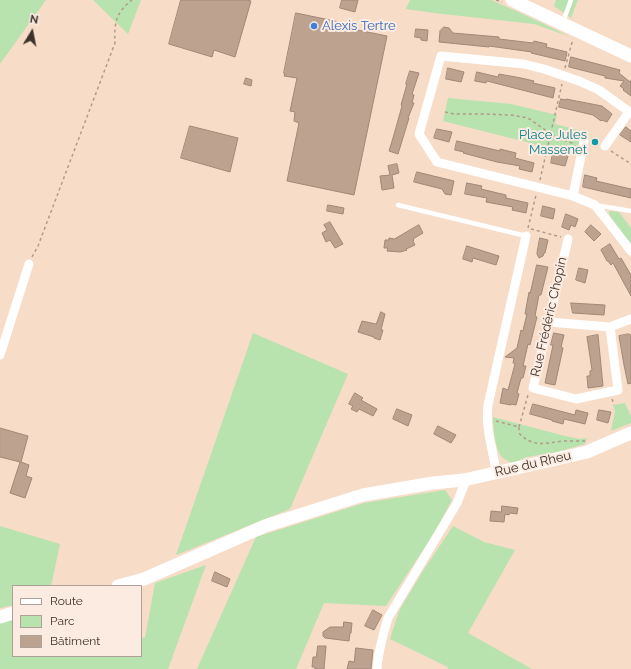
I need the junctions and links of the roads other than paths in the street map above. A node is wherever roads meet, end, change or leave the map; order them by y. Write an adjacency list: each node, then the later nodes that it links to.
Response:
1 (512, 0): 3 (street)
2 (571, 0): 3 (lane)
3 (562, 24): 4 (street)
4 (628, 54)
5 (630, 113): 7 (street); 8 (street)
6 (583, 143): 8 (street)
7 (605, 146)
8 (573, 196): 10 (street)
9 (398, 205): 12 (lane)
10 (595, 205): 11 (lane); 14 (street)
11 (631, 211)
12 (527, 232): 21 (street)
13 (568, 238): 17 (street, Rue Frédéric Chopin)
14 (631, 250)
15 (28, 264): 19 (street)
16 (631, 319): 18 (street)
17 (548, 322): 18 (street); 18 (street, Rue Frédéric Chopin)
18 (610, 327)
19 (0, 355)
20 (631, 433): 21 (street, Rue du Rheu)
21 (496, 472): 22 (street, Rue du Rheu)
22 (464, 480): 23 (street, Rue du Rheu); 26 (street)
23 (122, 585)
24 (12, 613): 25 (street)
25 (0, 617)
26 (377, 669)

